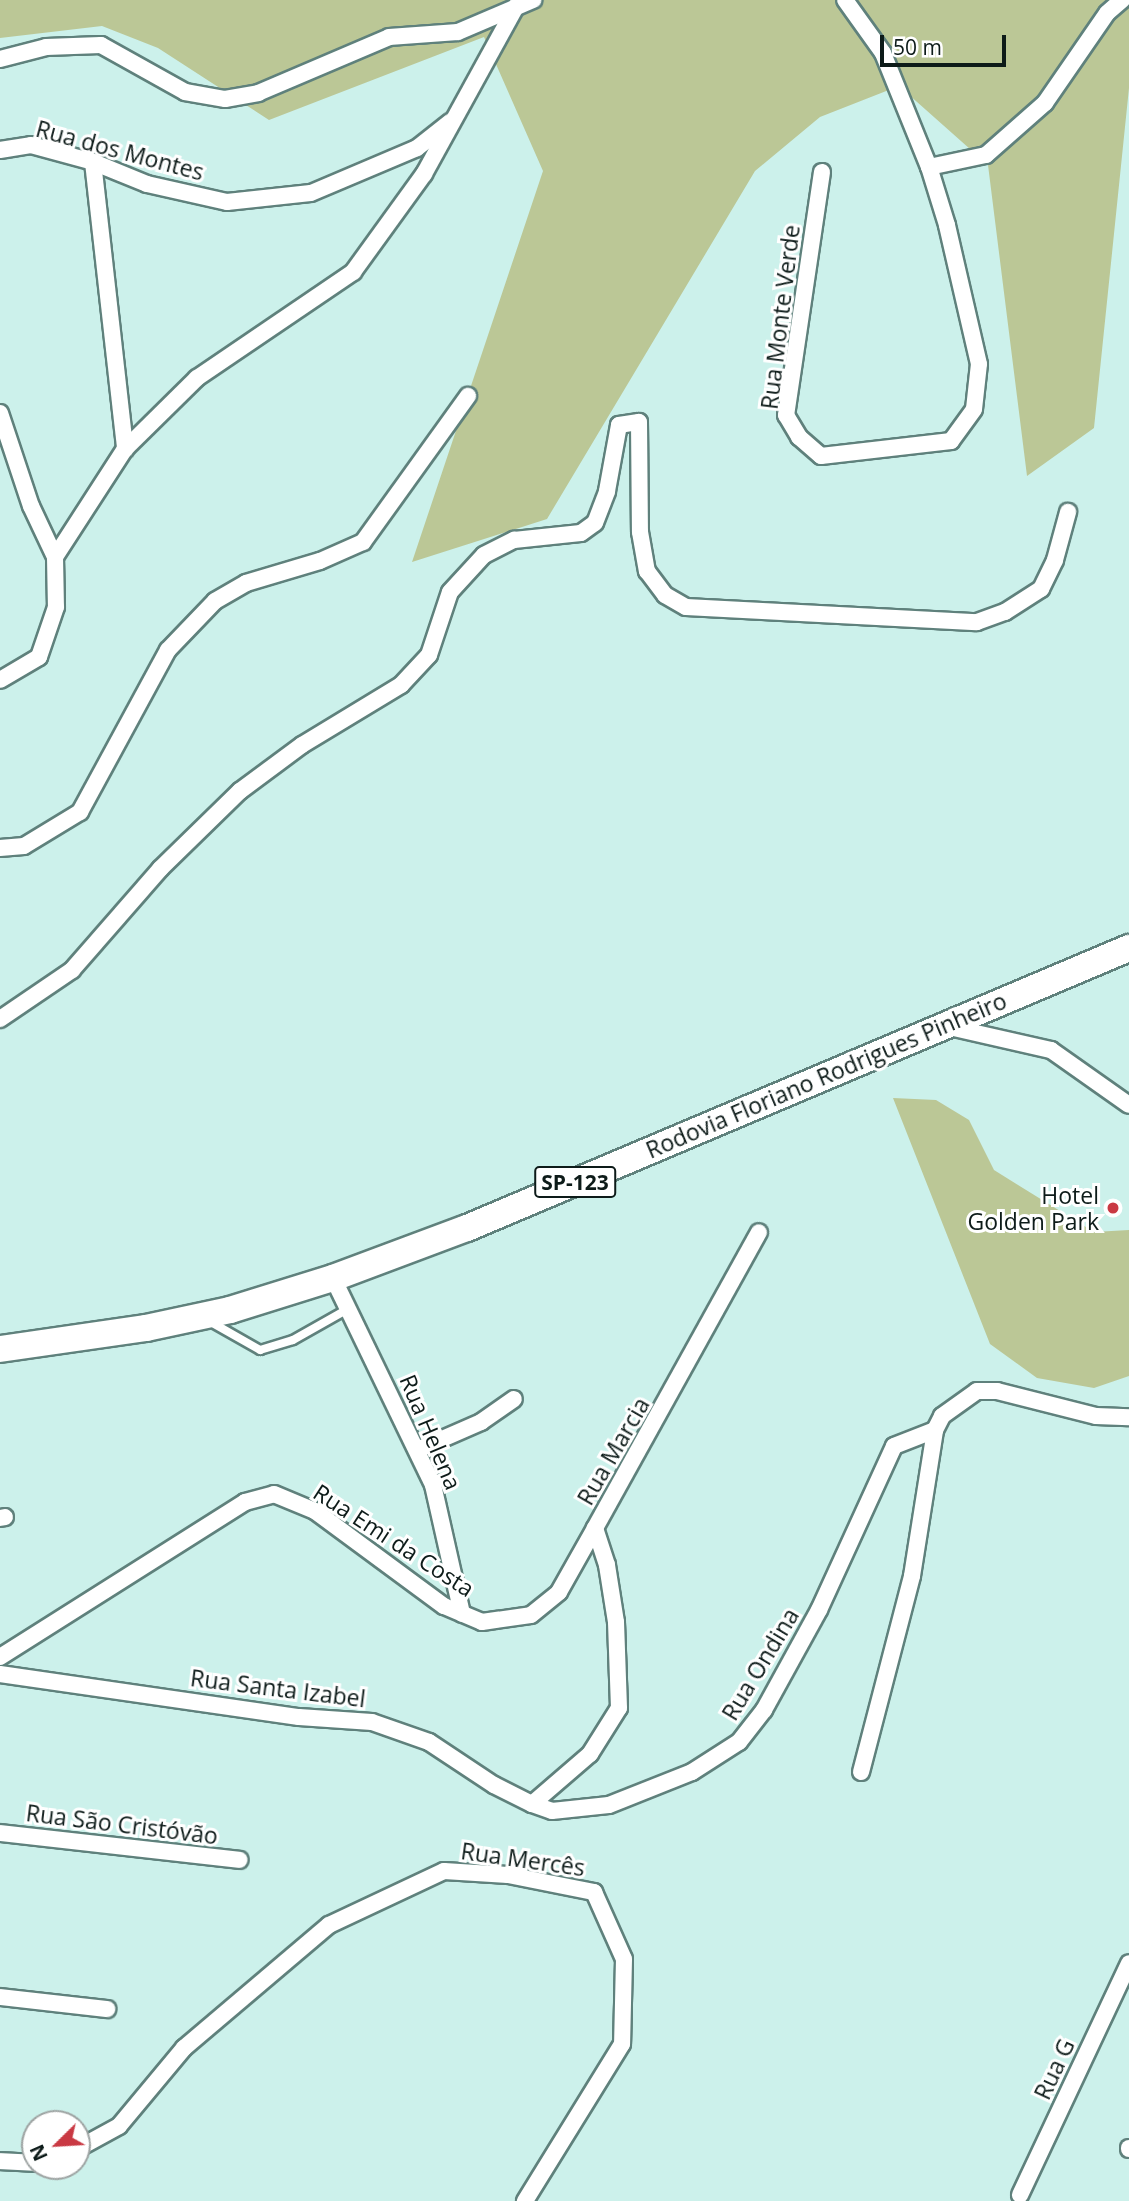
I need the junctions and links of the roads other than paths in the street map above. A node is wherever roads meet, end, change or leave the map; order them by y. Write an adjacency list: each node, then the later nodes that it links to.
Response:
1 (845, 0): 8 (street)
2 (1122, 0): 8 (street)
3 (524, 2): 4 (street); 5 (street)
4 (0, 59)
5 (458, 116): 7 (street, Rua dos Montes); 12 (street)
6 (0, 150): 7 (street, Rua dos Montes)
7 (93, 162): 12 (street)
8 (929, 167): 9 (street, Rua Monte Verde)
9 (822, 172)
10 (468, 396): 16 (street)
11 (0, 413): 14 (street)
12 (125, 449): 14 (street)
13 (1068, 512): 18 (street)
14 (55, 557): 15 (street)
15 (0, 680)
16 (0, 848)
17 (1129, 948): 19 (main road, Rodovia Floriano Rodrigues Pinheiro / SP-123)
18 (0, 1019)
19 (943, 1026): 20 (street); 22 (main road, Rodovia Floriano Rodrigues Pinheiro / SP-123)
20 (1129, 1105)
21 (759, 1232): 30 (street, Rua Marcia)
22 (332, 1278): 23 (street, Rua Helena); 24 (main road, Rodovia Floriano Rodrigues Pinheiro / SP-123)
23 (348, 1309): 24 (lane); 29 (street, Rua Helena)
24 (201, 1316): 25 (main road, Rodovia Floriano Rodrigues Pinheiro / SP-123)
25 (0, 1349)
26 (514, 1399): 29 (street)
27 (1129, 1417): 28 (street, Rua Ondina)
28 (934, 1430): 34 (street); 35 (street, Rua Ondina)
29 (417, 1450): 31 (street, Rua Helena)
30 (595, 1528): 31 (street, Rua Emi da Costa); 35 (street, Rua Marcia)
31 (462, 1614): 32 (street, Rua Emi da Costa)
32 (0, 1657)
33 (0, 1674): 35 (street, Rua Santa Izabel)
34 (861, 1772)
35 (532, 1804)
36 (0, 1833): 37 (street, Rua São Cristóvão)
37 (239, 1860)
38 (1129, 1963): 44 (street, Rua G)
39 (0, 1997): 40 (street)
40 (107, 2009)
41 (91, 2141): 45 (street, Rua Mercês)
42 (0, 2161): 43 (street)
43 (21, 2162)
44 (1020, 2195)
45 (526, 2201)

